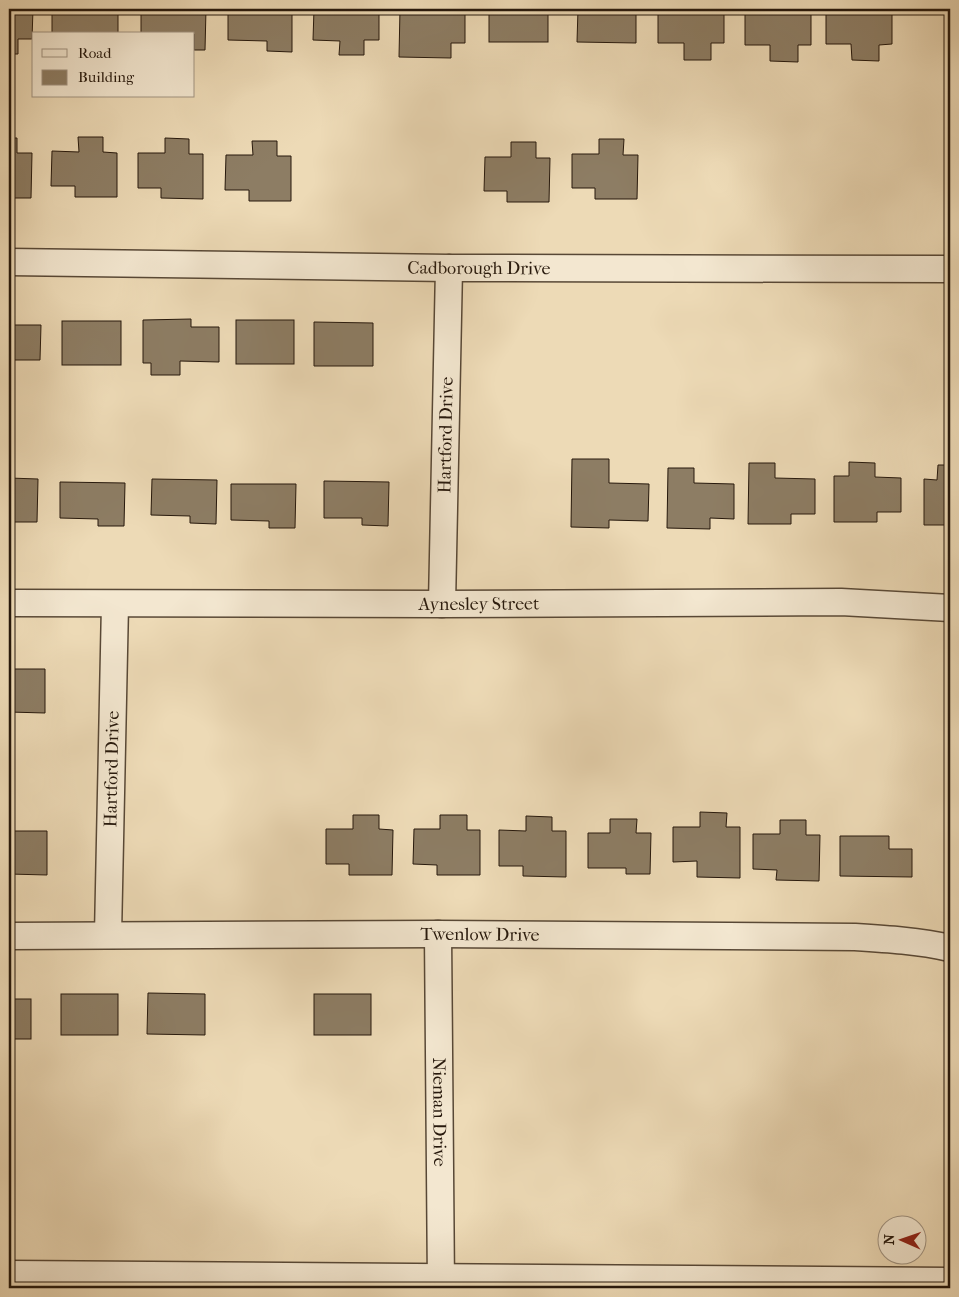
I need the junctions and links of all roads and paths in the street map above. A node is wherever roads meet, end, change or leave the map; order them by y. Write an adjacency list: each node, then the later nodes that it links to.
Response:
1 (9, 262): 2 (street, Cadborough Drive)
2 (449, 268): 3 (street, Cadborough Drive); 6 (street, Hartford Drive)
3 (950, 269)
4 (9, 603): 5 (street, Aynesley Street)
5 (115, 604): 6 (street, Aynesley Street); 9 (street, Hartford Drive)
6 (442, 604): 7 (street, Aynesley Street)
7 (950, 608)
8 (438, 934): 9 (street, Twenlow Drive); 11 (street, Twenlow Drive); 14 (street, Nieman Drive)
9 (108, 935): 10 (street, Twenlow Drive)
10 (9, 936)
11 (950, 948)
12 (9, 1274): 14 (street)
13 (950, 1281): 14 (street)
14 (442, 1283)

